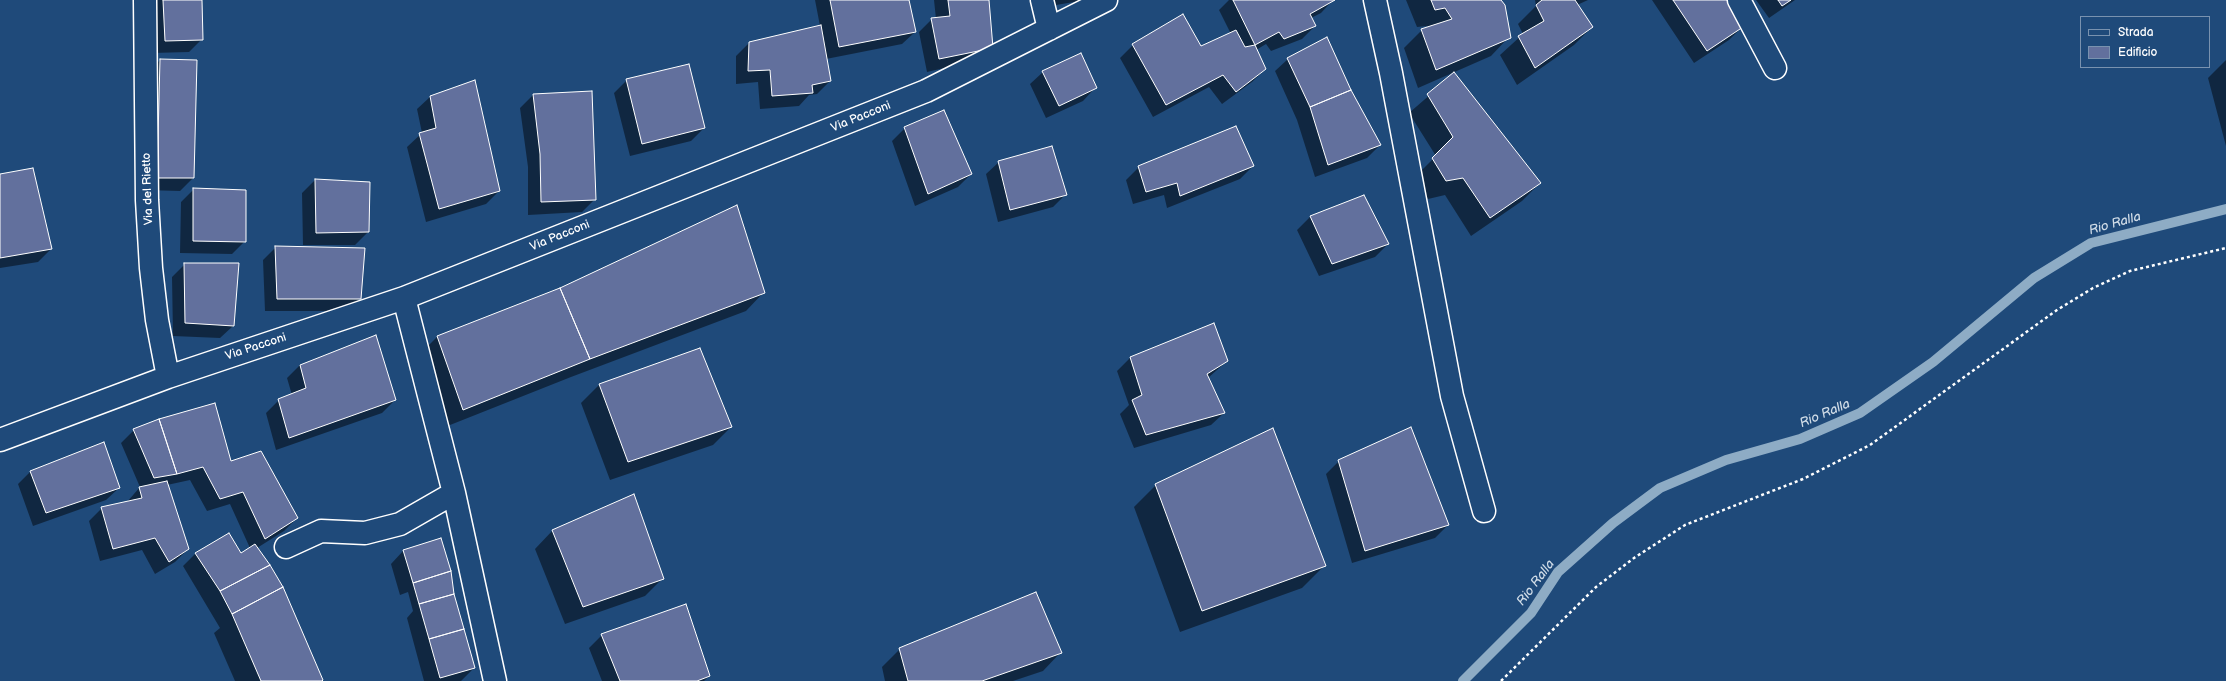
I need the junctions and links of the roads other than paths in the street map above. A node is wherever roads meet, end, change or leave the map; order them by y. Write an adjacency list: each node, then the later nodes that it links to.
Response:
1 (145, 0): 9 (street, Via del Rietto)
2 (1042, 0): 6 (street)
3 (1106, 0): 6 (street, Via Pacconi)
4 (1375, 0): 12 (street)
5 (1739, 0): 7 (street)
6 (1048, 29): 8 (street, Via Pacconi)
7 (1775, 68)
8 (404, 298): 9 (street, Via Pacconi); 11 (street)
9 (168, 377): 10 (street, Via Pacconi)
10 (0, 440)
11 (454, 493): 13 (street); 14 (street)
12 (1484, 511)
13 (286, 548)
14 (495, 681)

